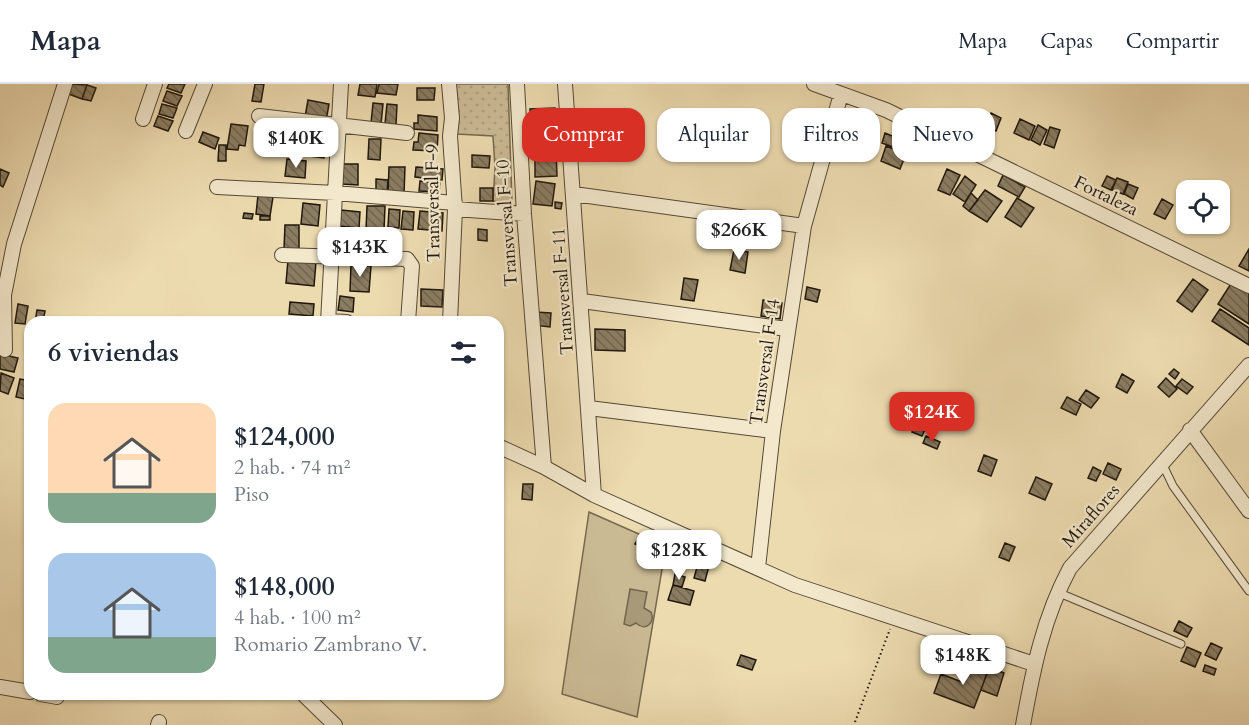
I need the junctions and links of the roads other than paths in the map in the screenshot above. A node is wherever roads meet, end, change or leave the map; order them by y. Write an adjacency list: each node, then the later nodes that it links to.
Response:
1 (65, 84): 29 (street)
2 (155, 84): 11 (street)
3 (205, 84): 13 (street)
4 (341, 84): 12 (street)
5 (449, 84): 18 (street, Transversal F-9)
6 (517, 84): 19 (street, Transversal F-10)
7 (565, 84): 17 (street, Transversal F-11)
8 (814, 84): 9 (street, Fortaleza)
9 (842, 94): 20 (street, Transversal F-14); 23 (street, Fortaleza)
10 (259, 116): 12 (street)
11 (143, 118)
12 (339, 123): 14 (street); 16 (street)
13 (186, 131)
14 (407, 133)
15 (217, 187): 16 (street)
16 (334, 193): 18 (street); 22 (street)
17 (574, 194): 20 (street); 24 (street, Transversal F-11)
18 (455, 206): 19 (street); 27 (street, Transversal F-9)
19 (524, 214): 36 (street, Transversal F-10)
20 (804, 226): 28 (street, Transversal F-14)
21 (282, 255): 22 (street)
22 (330, 257): 25 (street); 26 (street)
23 (1249, 286)
24 (582, 301): 28 (street); 31 (street, Transversal F-11)
25 (328, 316)
26 (408, 316)
27 (450, 316)
28 (787, 329): 33 (street, Transversal F-14)
29 (5, 350)
30 (1249, 365): 32 (street, Miraflores)
31 (589, 408): 33 (street); 37 (street, Transversal F-11)
32 (1190, 430): 35 (street, Miraflores); 38 (street)
33 (773, 431): 39 (street, Transversal F-14)
34 (504, 449): 36 (street)
35 (1161, 463): 40 (lane); 41 (street, Miraflores)
36 (544, 466): 37 (street)
37 (594, 495): 39 (street)
38 (1249, 511)
39 (758, 568): 43 (street)
40 (1249, 591)
41 (1057, 592): 42 (lane); 43 (street, Miraflores)
42 (1181, 644)
43 (1034, 664): 48 (street, Miraflores)
44 (0, 687): 45 (street)
45 (24, 691)
46 (309, 700): 47 (street)
47 (335, 725)
48 (1023, 725)

